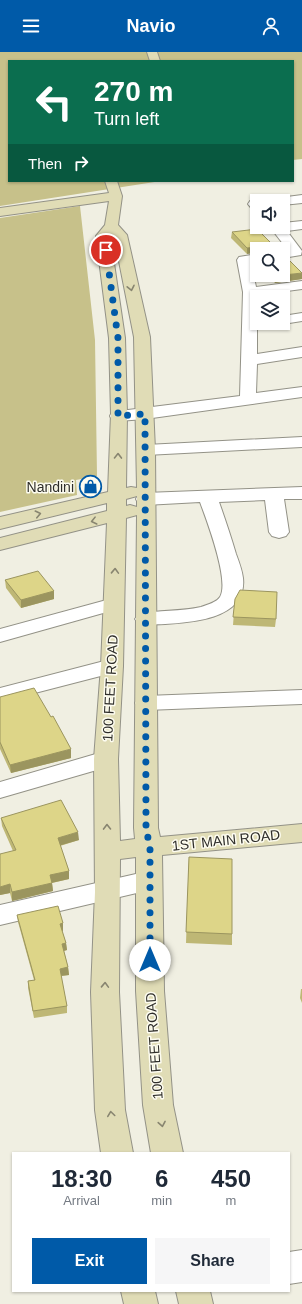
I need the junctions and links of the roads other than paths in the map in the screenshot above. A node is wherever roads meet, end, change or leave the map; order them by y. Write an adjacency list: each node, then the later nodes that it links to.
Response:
1 (111, 182): 2 (main road)
2 (116, 196): 5 (main road); 7 (main road, 100 FEET ROAD)
3 (302, 199): 4 (street)
4 (290, 200)
5 (0, 212)
6 (302, 225): 8 (street)
7 (110, 226): 22 (main road, 100 FEET ROAD, one-way to 22); 23 (main road, 100 FEET ROAD)
8 (290, 226)
9 (282, 234): 10 (street)
10 (294, 252)
11 (250, 259): 14 (street)
12 (302, 285): 13 (street)
13 (265, 290)
14 (250, 292)
15 (302, 317): 16 (street)
16 (290, 319)
17 (254, 330): 19 (street)
18 (302, 352): 19 (street)
19 (249, 360): 21 (street)
20 (302, 392): 21 (street)
21 (248, 400): 22 (street)
22 (145, 414): 23 (street); 25 (main road, 100 FEET ROAD)
23 (118, 416): 30 (main road, 100 FEET ROAD, one-way to 23)
24 (302, 442): 25 (street)
25 (146, 450): 29 (main road, 100 FEET ROAD)
26 (302, 493): 27 (street)
27 (274, 495): 28 (street); 32 (street)
28 (208, 498): 29 (street); 35 (street)
29 (145, 499): 30 (main road); 35 (main road, 100 FEET ROAD)
30 (117, 505): 31 (main road, one-way to 30); 33 (main road, one-way to 33); 34 (main road, 100 FEET ROAD, one-way to 30)
31 (0, 523)
32 (279, 532)
33 (0, 544)
34 (114, 604): 36 (street); 37 (main road, 100 FEET ROAD)
35 (145, 619): 40 (main road, 100 FEET ROAD)
36 (0, 636)
37 (112, 666): 38 (street); 41 (main road, 100 FEET ROAD)
38 (0, 696)
39 (302, 697): 40 (street)
40 (146, 703): 44 (main road, 100 FEET ROAD)
41 (106, 759): 42 (street); 45 (main road, 100 FEET ROAD, one-way to 41)
42 (0, 790)
43 (302, 832): 44 (main road, 1ST MAIN ROAD)
44 (150, 848): 45 (main road, 1ST MAIN ROAD); 46 (main road, 100 FEET ROAD)
45 (107, 851): 47 (main road, 100 FEET ROAD)
46 (149, 881): 47 (street); 50 (main road, 100 FEET ROAD, one-way to 50)
47 (108, 892): 48 (street); 49 (main road, 100 FEET ROAD, one-way to 47)
48 (0, 915)
49 (117, 1152)
50 (167, 1152)
51 (302, 1266): 52 (street)
52 (290, 1268)
53 (138, 1292): 55 (main road)
54 (193, 1292): 56 (main road)
55 (141, 1304)
56 (196, 1304)

